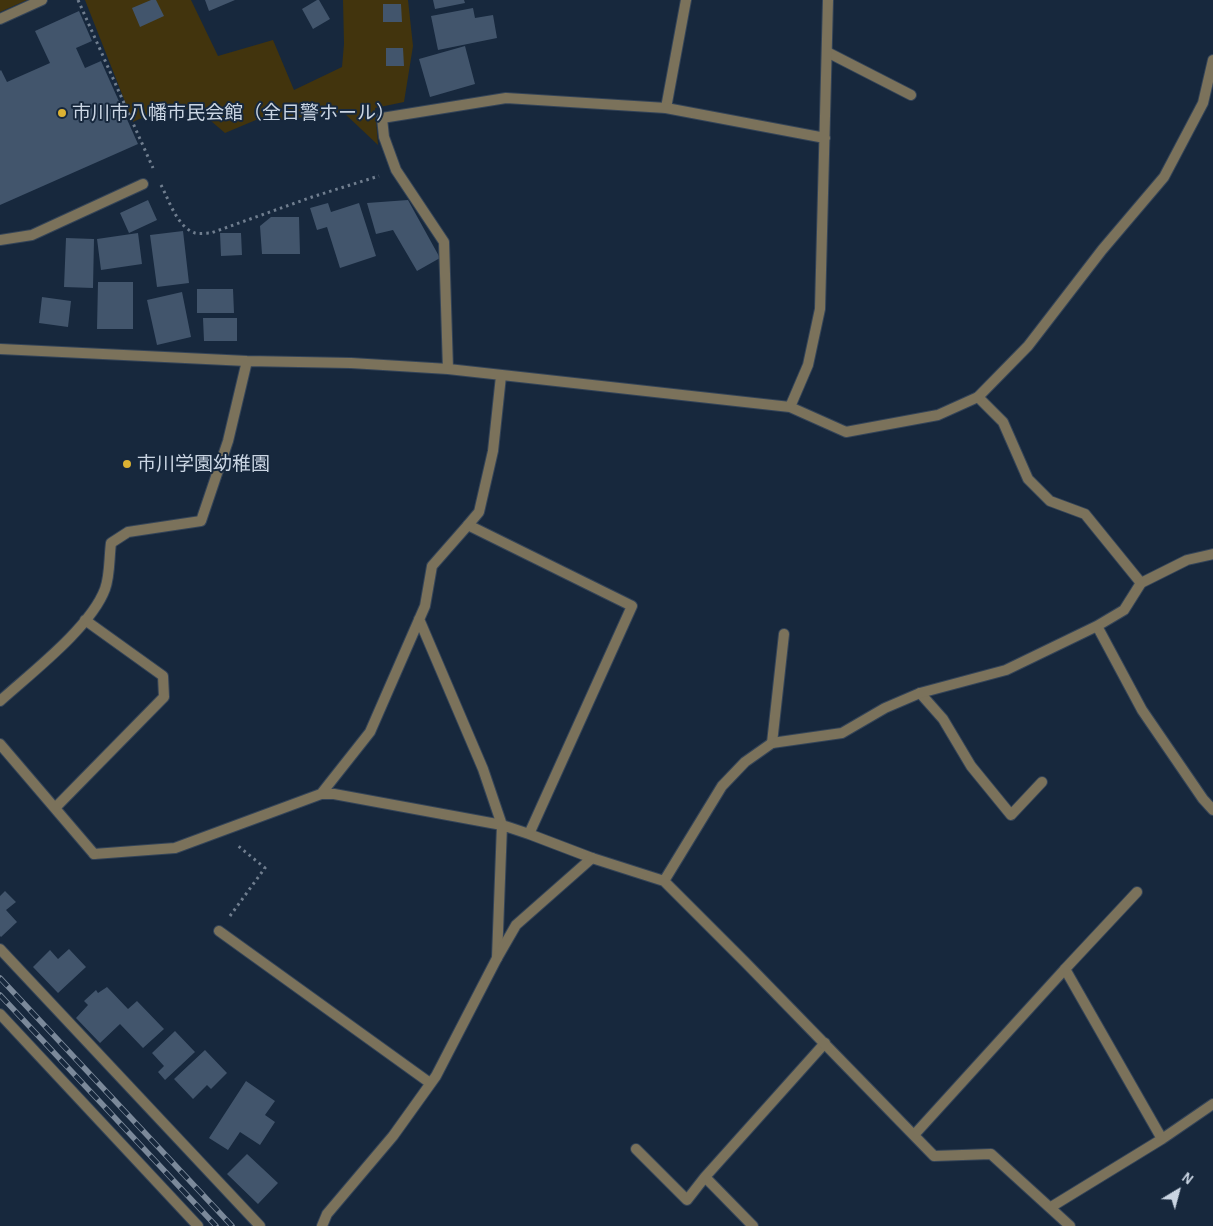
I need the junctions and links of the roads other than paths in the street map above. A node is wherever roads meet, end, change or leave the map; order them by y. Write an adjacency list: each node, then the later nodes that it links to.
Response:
1 (42, 0): 4 (street)
2 (686, 0): 8 (street)
3 (828, 0): 5 (street)
4 (0, 19)
5 (826, 52): 7 (street); 9 (street)
6 (1213, 60): 16 (street)
7 (912, 95)
8 (666, 108): 9 (street); 14 (street)
9 (825, 138): 17 (street)
10 (143, 184): 11 (street)
11 (0, 240)
12 (0, 349): 13 (street)
13 (247, 361): 14 (street); 22 (street)
14 (448, 370): 15 (street)
15 (501, 376): 17 (street); 18 (street)
16 (978, 397): 17 (street); 20 (street)
17 (790, 407)
18 (468, 525): 21 (street); 34 (street)
19 (1213, 554): 20 (street)
20 (1141, 583): 23 (street)
21 (419, 619): 30 (street); 33 (street)
22 (85, 620): 26 (street); 31 (street)
23 (1097, 626): 25 (street); 32 (street)
24 (784, 634): 27 (street)
25 (920, 694): 27 (street); 29 (street)
26 (0, 701)
27 (772, 743): 36 (street)
28 (0, 744): 31 (street)
29 (1042, 782)
30 (322, 794): 31 (street); 33 (street)
31 (54, 808)
32 (1213, 810)
33 (502, 825): 34 (street); 40 (street)
34 (529, 834): 35 (street)
35 (592, 858): 36 (street); 40 (street)
36 (664, 881): 43 (street)
37 (1137, 892): 41 (street)
38 (219, 931): 44 (street)
39 (0, 949): 52 (street)
40 (497, 958): 44 (street)
41 (1065, 969): 46 (street); 47 (street)
42 (0, 1014): 51 (street)
43 (825, 1043): 46 (street); 49 (street)
44 (430, 1083): 53 (street)
45 (1213, 1104): 47 (street)
46 (914, 1135): 50 (street)
47 (1162, 1139): 50 (street)
48 (636, 1149): 49 (street)
49 (705, 1177): 54 (street)
50 (1052, 1207): 55 (street)
51 (198, 1226)
52 (260, 1226)
53 (322, 1226)
54 (753, 1226)
55 (1070, 1226)

